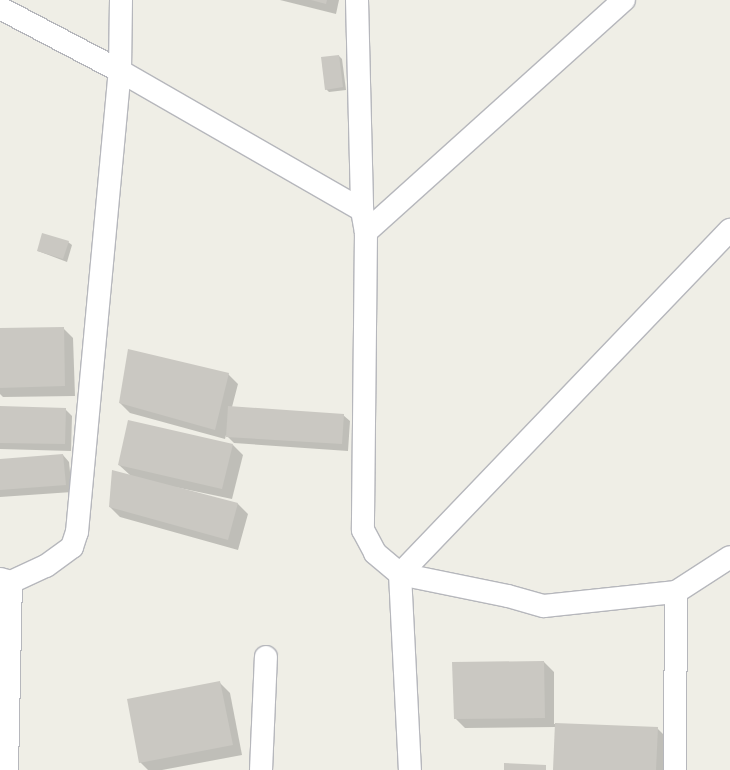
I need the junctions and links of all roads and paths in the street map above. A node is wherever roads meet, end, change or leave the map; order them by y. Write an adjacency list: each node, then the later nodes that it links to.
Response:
1 (122, 0): 5 (street)
2 (357, 0): 6 (street)
3 (624, 0): 8 (street)
4 (0, 8): 5 (street)
5 (120, 71): 6 (street); 11 (street)
6 (362, 210): 8 (street)
7 (730, 230): 10 (street)
8 (366, 232): 10 (street)
9 (730, 557): 12 (street)
10 (400, 574): 12 (street); 16 (street)
11 (6, 581): 14 (street)
12 (676, 592): 17 (street)
13 (266, 657): 15 (street)
14 (7, 770)
15 (261, 770)
16 (410, 770)
17 (675, 770)

